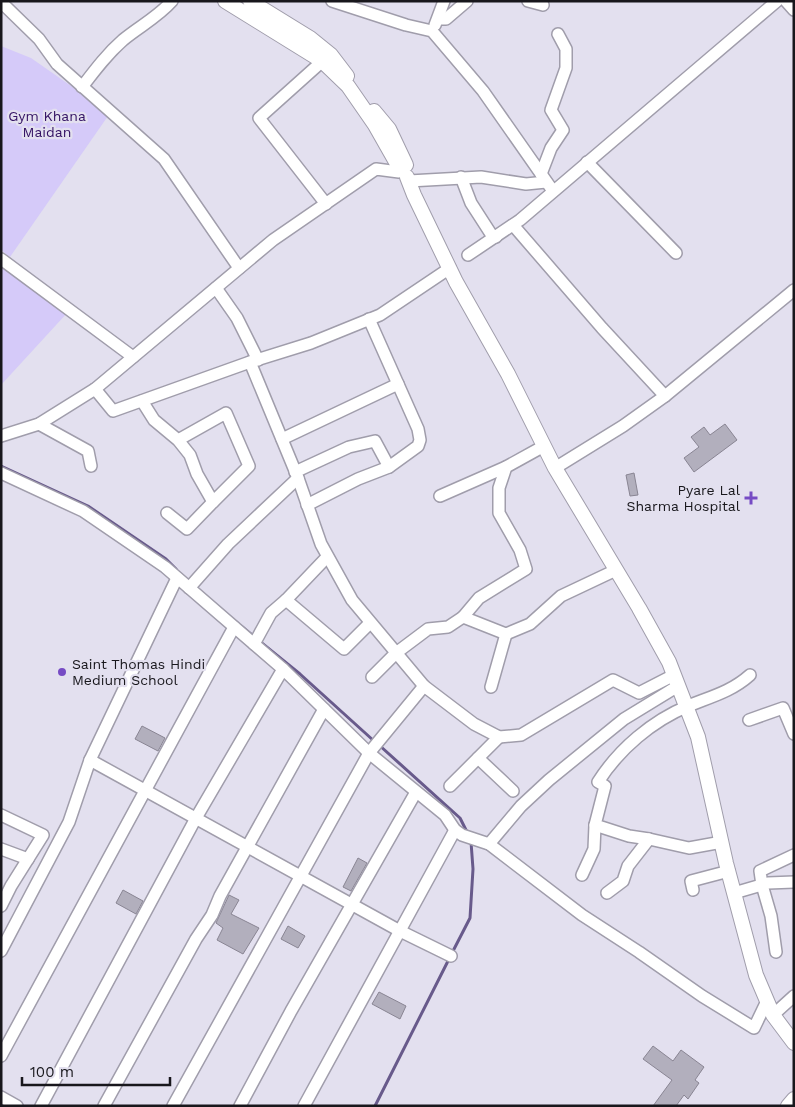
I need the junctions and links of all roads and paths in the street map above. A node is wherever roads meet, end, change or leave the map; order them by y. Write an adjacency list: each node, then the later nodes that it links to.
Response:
1 (172, 1): 17 (street)
2 (225, 1): 16 (main road)
3 (250, 1): 16 (main road)
4 (332, 1): 14 (street)
5 (444, 1): 13 (street)
6 (467, 1): 13 (street)
7 (528, 1): 11 (street)
8 (777, 1): 18 (street)
9 (786, 1): 12 (street)
10 (1, 2): 17 (street)
11 (543, 5)
12 (794, 10)
13 (438, 19): 14 (street)
14 (432, 31): 21 (street)
15 (558, 34): 21 (street)
16 (326, 58): 19 (main road); 22 (street)
17 (82, 87): 28 (street)
18 (587, 162): 21 (street); 25 (street)
19 (404, 173): 20 (street); 22 (street); 29 (main road)
20 (461, 177): 21 (street); 24 (street)
21 (547, 182): 23 (street)
22 (326, 204): 28 (street)
23 (513, 225): 24 (street); 37 (street)
24 (496, 237): 26 (street)
25 (676, 254)
26 (468, 256)
27 (1, 259): 33 (street)
28 (239, 268): 30 (street)
29 (450, 268): 32 (street); 43 (main road)
30 (216, 288): 33 (street); 34 (street)
31 (794, 290): 37 (street)
32 (368, 319): 34 (street); 35 (street)
33 (133, 357): 36 (street)
34 (254, 361): 38 (street); 41 (street)
35 (398, 384): 41 (street); 45 (street)
36 (95, 389): 38 (street); 39 (street)
37 (665, 396): 47 (street)
38 (142, 401): 42 (street)
39 (39, 424): 40 (street); 44 (street)
40 (1, 436)
41 (282, 439): 49 (street)
42 (178, 440): 51 (street); 51 (street)
43 (544, 446): 46 (street); 47 (main road)
44 (91, 466)
45 (389, 467): 49 (street); 52 (street)
46 (506, 467): 50 (street); 59 (street)
47 (555, 468): 55 (main road)
48 (1, 473): 56 (street)
49 (297, 475): 52 (street); 57 (street)
50 (440, 496)
51 (213, 502): 53 (street)
52 (307, 506): 54 (street)
53 (167, 513)
54 (327, 556): 58 (street); 60 (street)
55 (616, 570): 62 (street); 68 (main road)
56 (177, 578): 57 (street); 78 (street)
57 (192, 585): 61 (street)
58 (286, 600): 60 (street); 63 (street)
59 (463, 617): 62 (street); 64 (street)
60 (370, 623): 64 (street)
61 (234, 627): 63 (street); 80 (street)
62 (506, 634): 70 (street)
63 (254, 644): 65 (street)
64 (396, 654): 67 (street); 69 (street)
65 (283, 669): 72 (street); 84 (street)
66 (750, 675): 71 (street)
67 (372, 677)
68 (676, 681): 71 (main road); 75 (street); 88 (street)
69 (424, 686): 75 (street); 76 (street)
70 (491, 687)
71 (686, 706): 85 (street); 89 (main road)
72 (324, 709): 76 (street); 90 (street)
73 (749, 720): 74 (street)
74 (794, 734)
75 (500, 737): 77 (street)
76 (369, 753): 82 (street); 95 (street)
77 (478, 758): 79 (street); 81 (street)
78 (90, 760): 80 (street); 105 (street)
79 (450, 786)
80 (146, 790): 84 (street); 112 (street)
81 (513, 791)
82 (416, 792): 86 (street); 102 (street)
83 (1, 815): 93 (street)
84 (196, 818): 90 (street); 116 (street)
85 (595, 825): 87 (street); 96 (street)
86 (458, 832): 88 (street); 104 (street)
87 (649, 838): 89 (street); 100 (street)
88 (485, 842): 109 (street)
89 (722, 842): 94 (main road)
90 (248, 846): 95 (street); 117 (street)
91 (1, 849): 93 (street)
92 (794, 855): 98 (street)
93 (28, 859): 103 (street)
94 (729, 871): 99 (street); 101 (main road)
95 (301, 875): 102 (street); 118 (street)
96 (582, 875)
97 (794, 882): 98 (street)
98 (762, 885): 101 (street); 106 (street)
99 (693, 890)
100 (607, 893)
101 (734, 893): 109 (main road)
102 (353, 905): 104 (street); 119 (street)
103 (1, 906)
104 (400, 931): 107 (street); 120 (street)
105 (1, 951)
106 (776, 952)
107 (450, 956)
108 (794, 996): 110 (street)
109 (767, 1001): 110 (main road)
110 (773, 1016): 111 (main road)
111 (794, 1043)
112 (1, 1056)
113 (1, 1097): 115 (street)
114 (794, 1099): 121 (main road)
115 (17, 1106)
116 (41, 1106)
117 (104, 1106)
118 (173, 1106)
119 (240, 1106)
120 (304, 1106)
121 (788, 1106)

